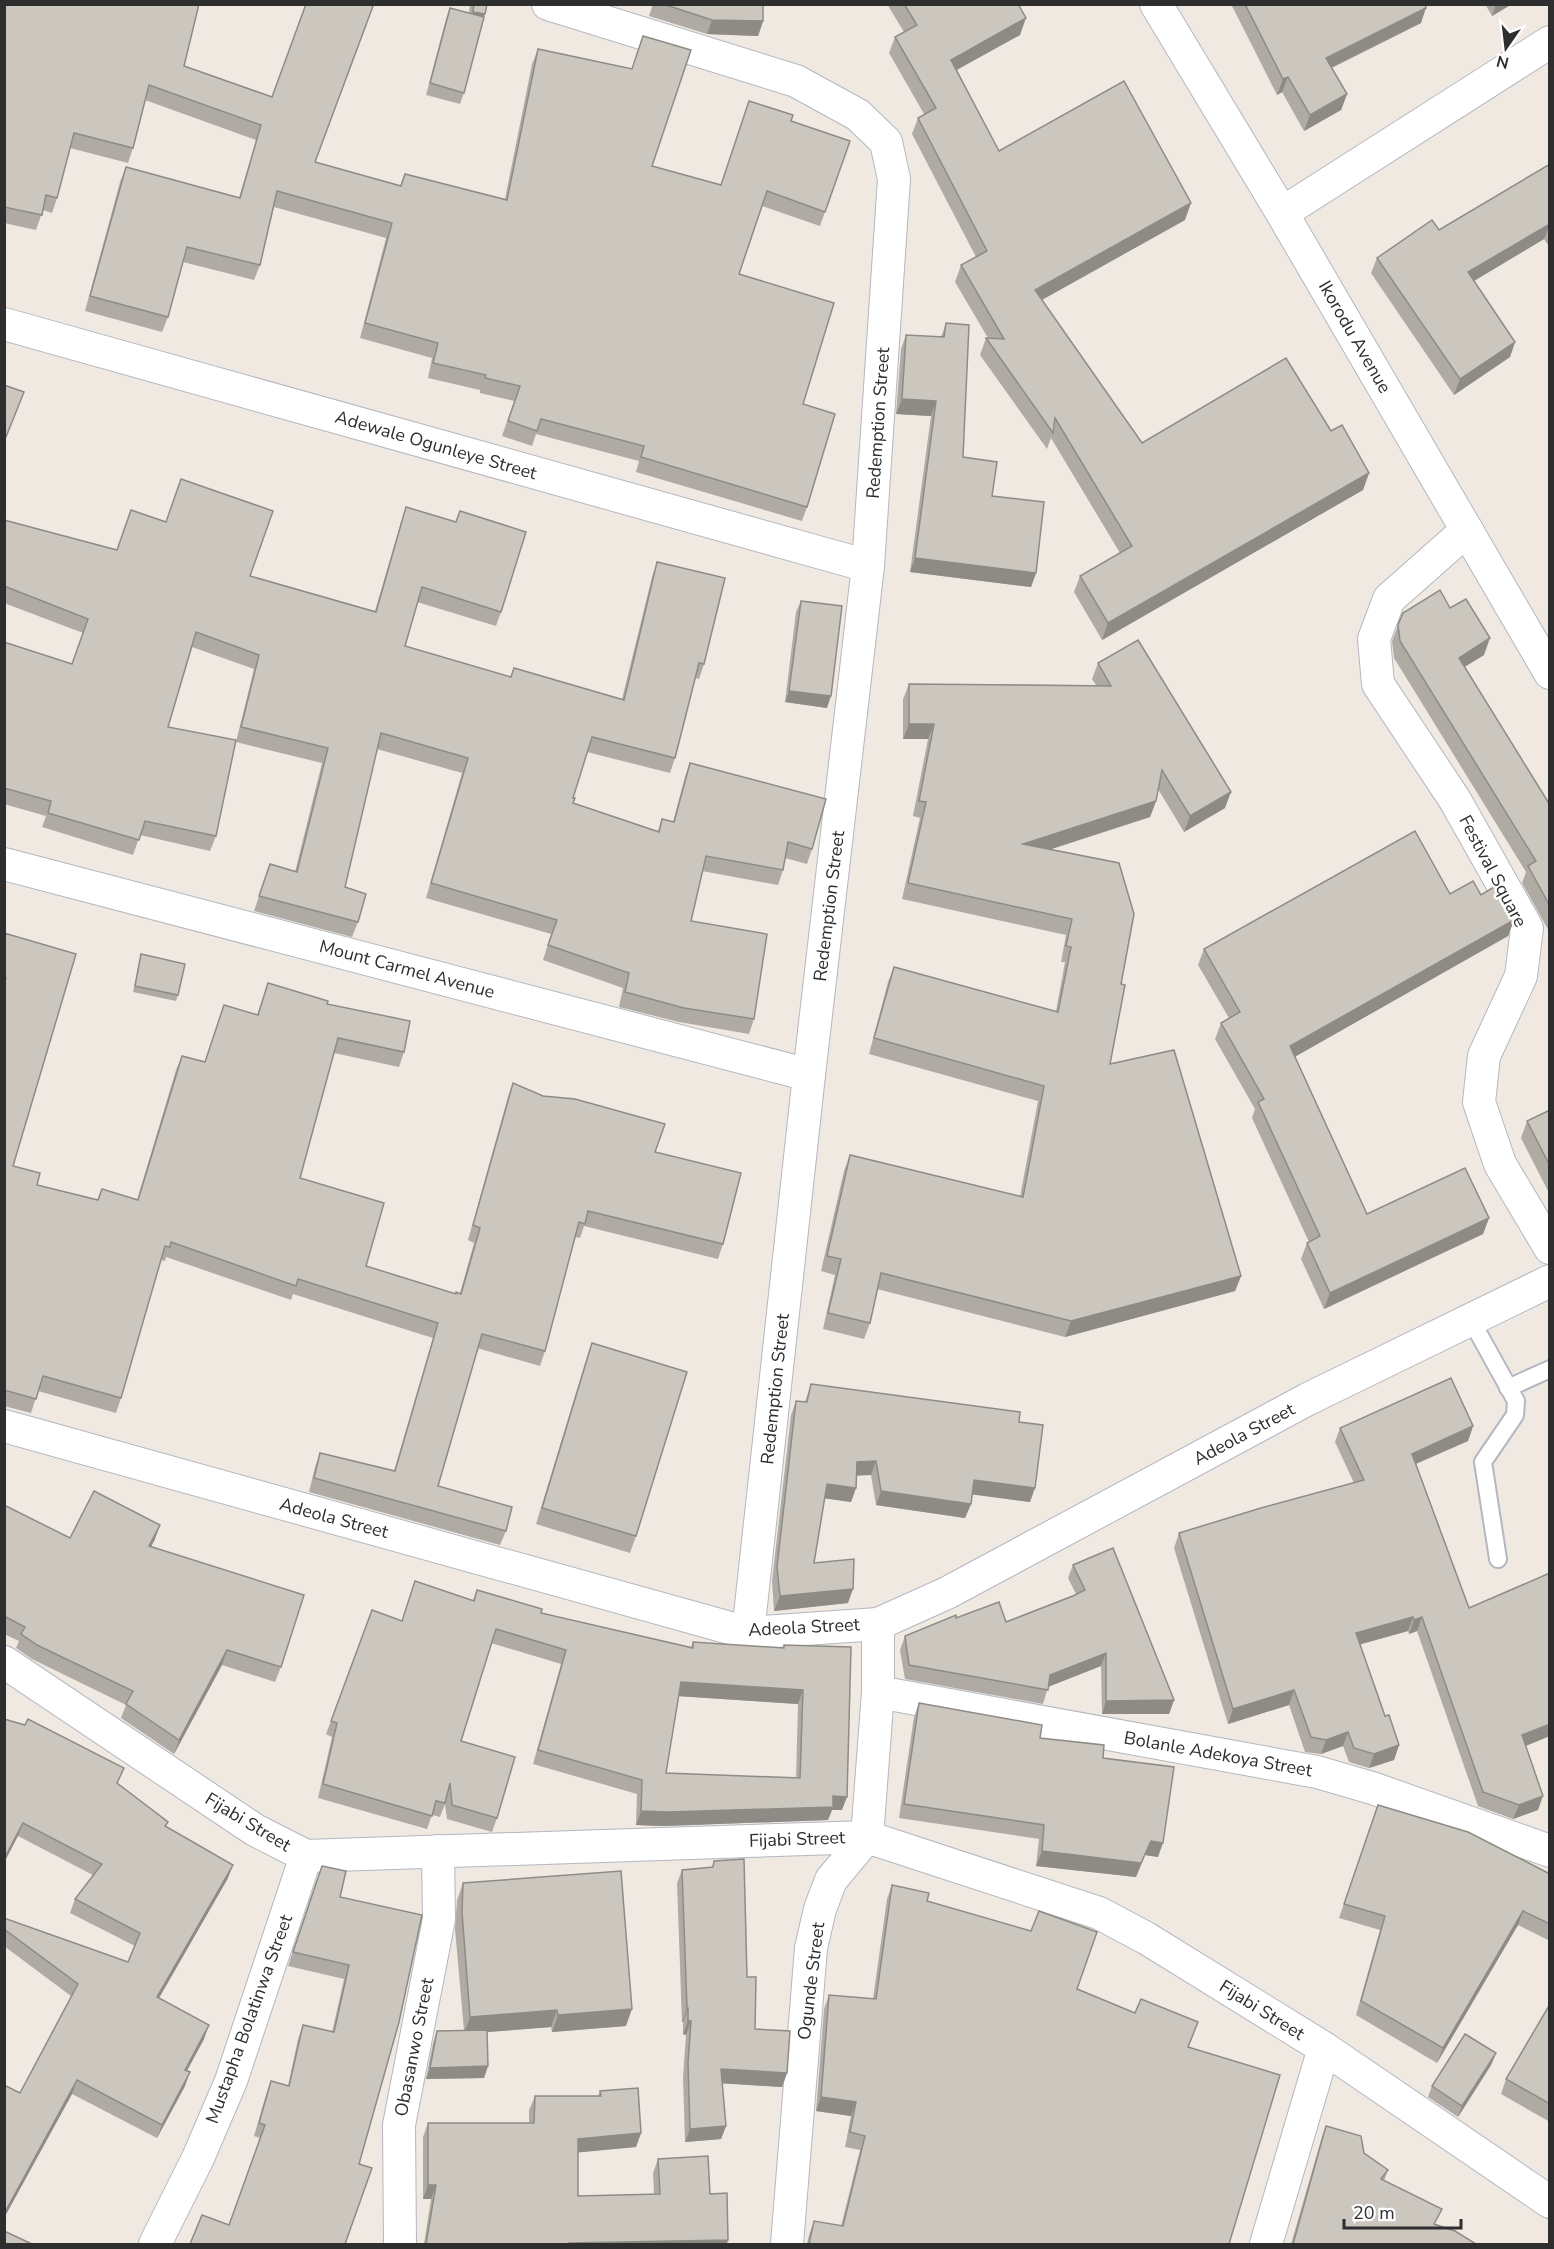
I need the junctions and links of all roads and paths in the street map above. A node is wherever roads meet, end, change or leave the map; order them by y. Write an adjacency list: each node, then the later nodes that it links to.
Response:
1 (548, 4): 7 (street, Redemption Street)
2 (1156, 4): 4 (street, Ikorodu Avenue)
3 (1550, 42): 4 (street)
4 (1282, 213): 6 (street, Ikorodu Avenue)
5 (4, 324): 7 (street, Adewale Ogunleye Street)
6 (1467, 530): 8 (street, Ikorodu Avenue); 11 (street, Festival Square)
7 (868, 566): 10 (street, Redemption Street)
8 (1550, 673)
9 (4, 864): 10 (street, Mount Carmel Avenue)
10 (809, 1074): 19 (street, Redemption Street)
11 (1550, 1248)
12 (1550, 1281): 13 (street, Adeola Street)
13 (1471, 1320): 15 (lane); 18 (street, Adeola Street)
14 (1550, 1369): 15 (lane)
15 (1508, 1388): 17 (lane)
16 (4, 1426): 19 (street, Adeola Street)
17 (1498, 1559)
18 (878, 1624): 19 (street, Adeola Street); 21 (street)
19 (748, 1633)
20 (4, 1662): 25 (street, Fijabi Street)
21 (878, 1692): 22 (street); 24 (street, Bolanle Adekoya Street)
22 (867, 1836): 23 (street, Fijabi Street); 26 (street, Fijabi Street); 30 (street, Ogunde Street)
23 (438, 1851): 25 (street, Fijabi Street); 29 (street, Obasanwo Street)
24 (1550, 1851)
25 (306, 1856): 28 (street, Mustapha Bolatinwa Street)
26 (1324, 2048): 27 (street, Fijabi Street); 31 (street)
27 (1550, 2202)
28 (156, 2244)
29 (400, 2244)
30 (787, 2244)
31 (1266, 2244)

